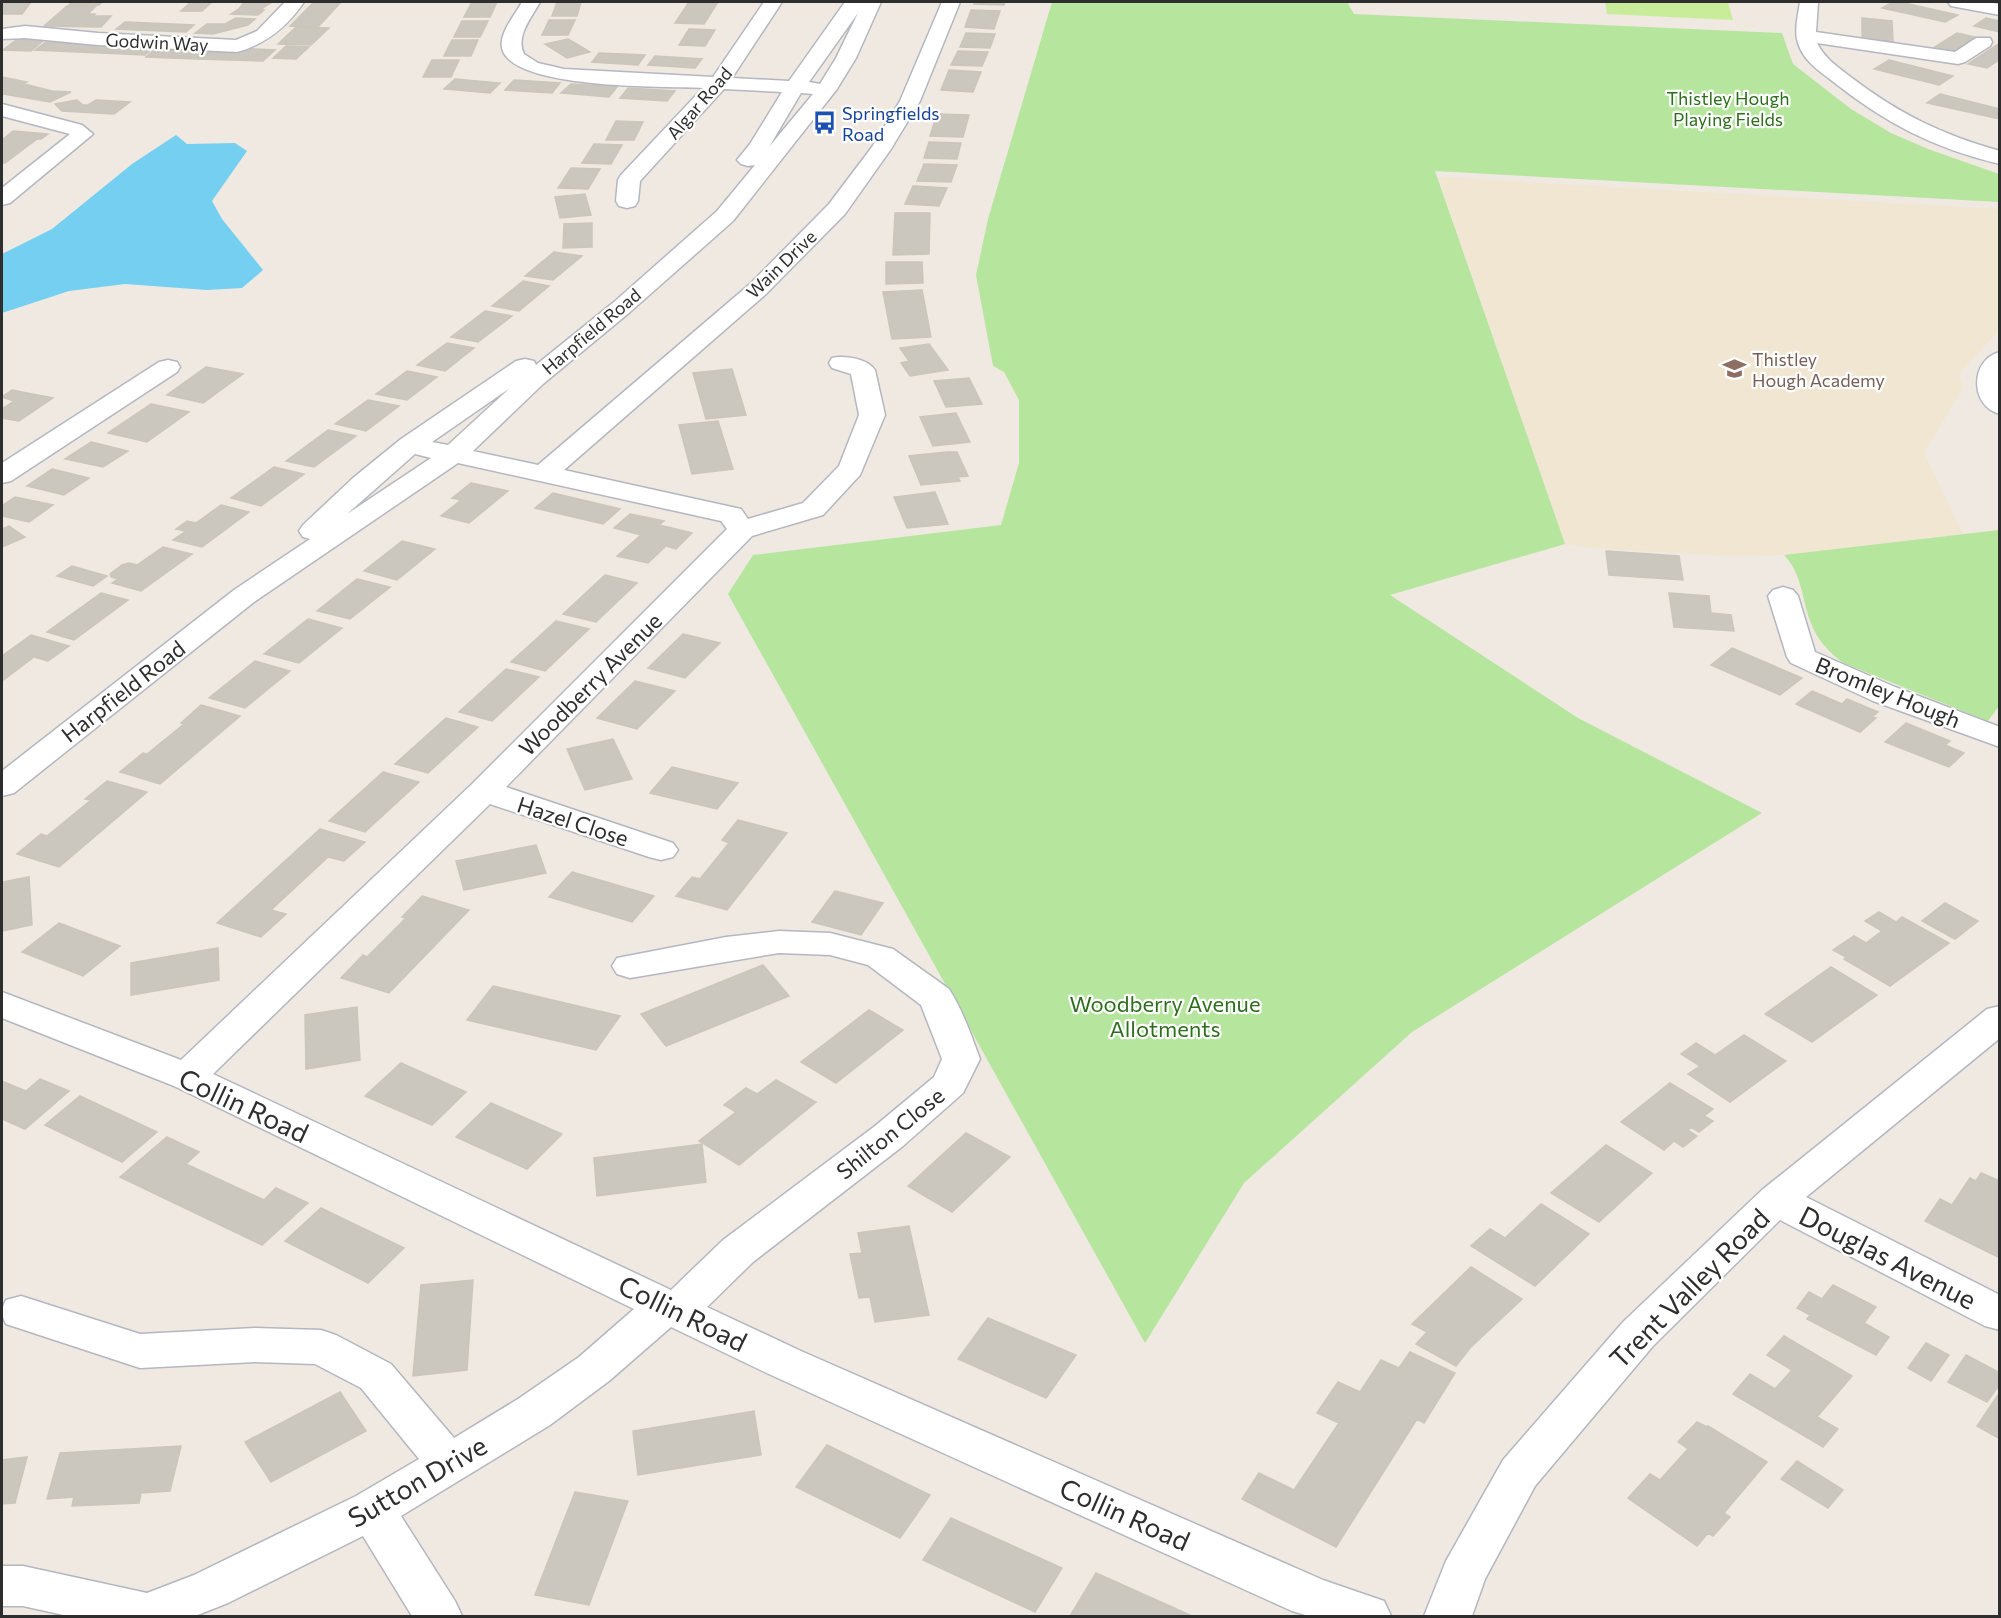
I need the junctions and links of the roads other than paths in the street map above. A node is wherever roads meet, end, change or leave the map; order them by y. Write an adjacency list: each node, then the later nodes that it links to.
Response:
1 (295, 2): 10 (street, Godwin Way)
2 (531, 2): 13 (street)
3 (773, 2): 13 (street, Algar Road)
4 (854, 2): 14 (street, Harpfield Road)
5 (872, 2): 15 (street, Harpfield Road)
6 (951, 2): 28 (street, Wain Drive)
7 (1809, 2): 11 (street)
8 (1957, 2): 9 (street)
9 (2000, 10)
10 (2, 34)
11 (1806, 36): 12 (street); 17 (street)
12 (1983, 42)
13 (719, 83): 14 (street); 19 (street, Algar Road)
14 (795, 87): 15 (street); 26 (street, Harpfield Road)
15 (827, 89): 27 (street, Harpfield Road)
16 (2, 110): 18 (street)
17 (2000, 158)
18 (2, 198)
19 (627, 201)
20 (2000, 359): 25 (street)
21 (841, 363): 30 (street)
22 (168, 367): 24 (street)
23 (85, 391): 24 (street)
24 (118, 397): 29 (street)
25 (2000, 406)
26 (410, 445): 27 (street); 31 (street, Harpfield Road)
27 (454, 454): 28 (street); 31 (street, Harpfield Road)
28 (544, 473): 30 (street)
29 (2, 475)
30 (742, 530): 35 (street, Woodberry Avenue)
31 (244, 596): 34 (street, Harpfield Road)
32 (1783, 596): 33 (street, Bromley Hough)
33 (2000, 738)
34 (2, 786)
35 (484, 791): 36 (street, Hazel Close); 40 (street, Woodberry Avenue)
36 (661, 850)
37 (630, 966): 42 (street, Shilton Close)
38 (2, 1004): 40 (street, Collin Road)
39 (2000, 1018): 41 (street, Trent Valley Road)
40 (188, 1077): 42 (street, Collin Road)
41 (1776, 1200): 44 (street, Douglas Avenue); 51 (street, Trent Valley Road)
42 (672, 1307): 45 (street, Sutton Drive); 50 (street, Collin Road)
43 (21, 1312): 45 (street)
44 (2000, 1314)
45 (448, 1462): 46 (street, Sutton Drive)
46 (372, 1510): 48 (street, Sutton Drive); 49 (street)
47 (2, 1586): 48 (street)
48 (146, 1615)
49 (438, 1617)
50 (1367, 1617)
51 (1448, 1617)

